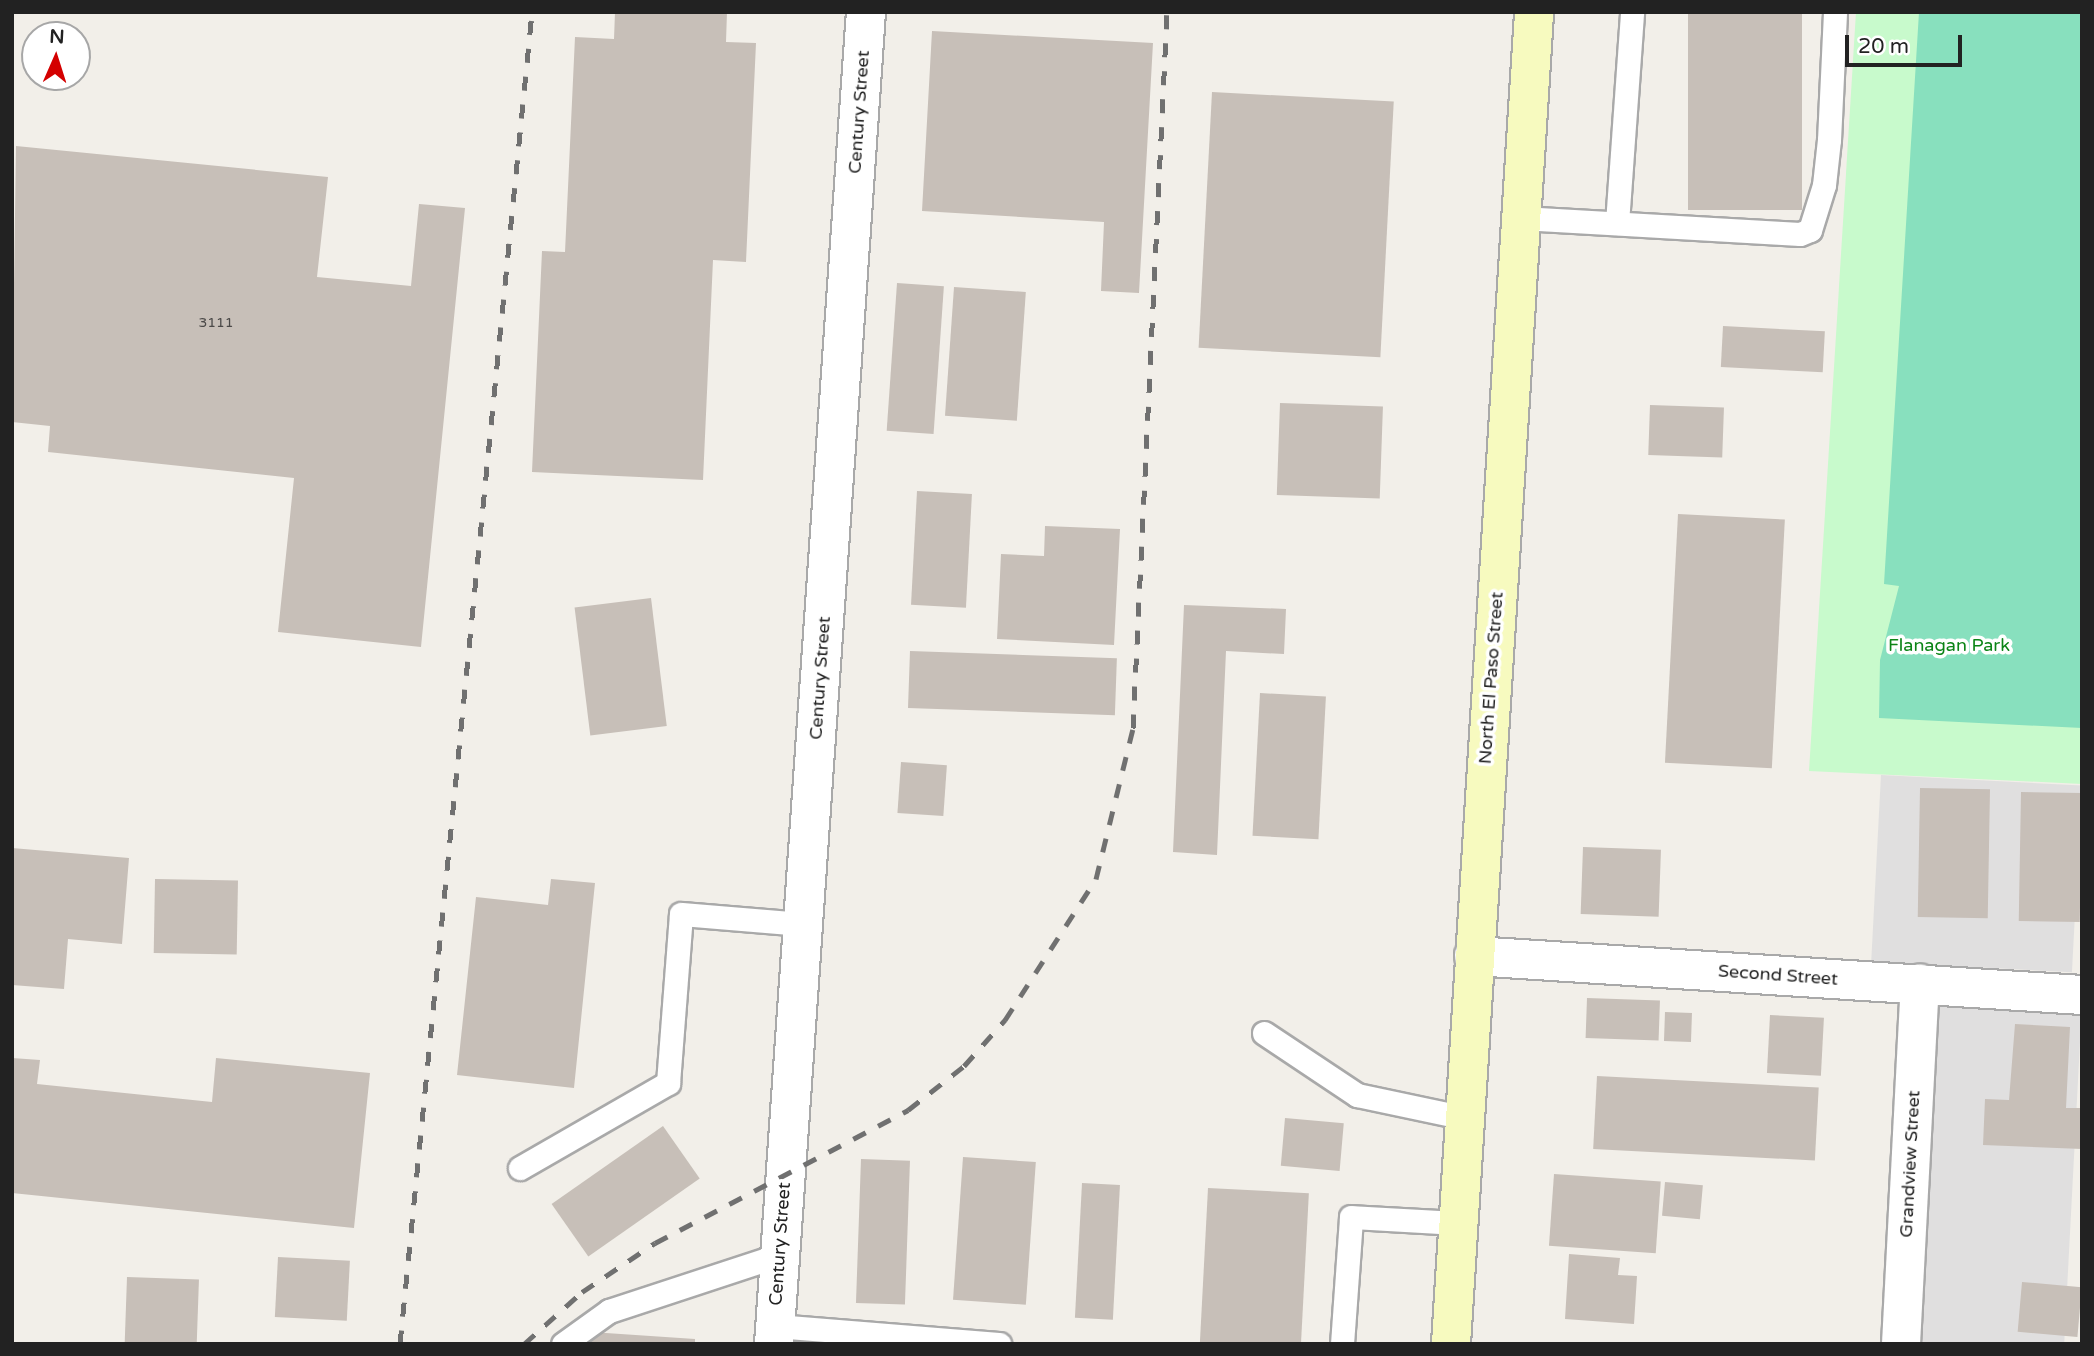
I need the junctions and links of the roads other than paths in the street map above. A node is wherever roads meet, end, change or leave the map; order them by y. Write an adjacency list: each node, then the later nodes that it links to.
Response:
1 (866, 12): 7 (street, Century Street)
2 (1534, 12): 5 (street, North El Paso Street)
3 (1632, 12): 6 (lane)
4 (1835, 12): 6 (lane)
5 (1521, 218): 6 (lane); 8 (street, North El Paso Street)
6 (1617, 223)
7 (803, 924): 13 (lane); 15 (street, Century Street)
8 (1474, 956): 9 (street, Second Street); 12 (street, North El Paso Street)
9 (1920, 984): 10 (street, Second Street); 21 (street, Grandview Street)
10 (2082, 995)
11 (1264, 1033): 12 (lane)
12 (1465, 1118): 14 (street, North El Paso Street)
13 (520, 1168)
14 (1459, 1223): 19 (lane); 20 (street, North El Paso Street)
15 (779, 1255): 16 (street, Century Street); 17 (lane)
16 (774, 1335): 18 (lane)
17 (563, 1344)
18 (999, 1344)
19 (1342, 1344)
20 (1451, 1344)
21 (1901, 1344)

